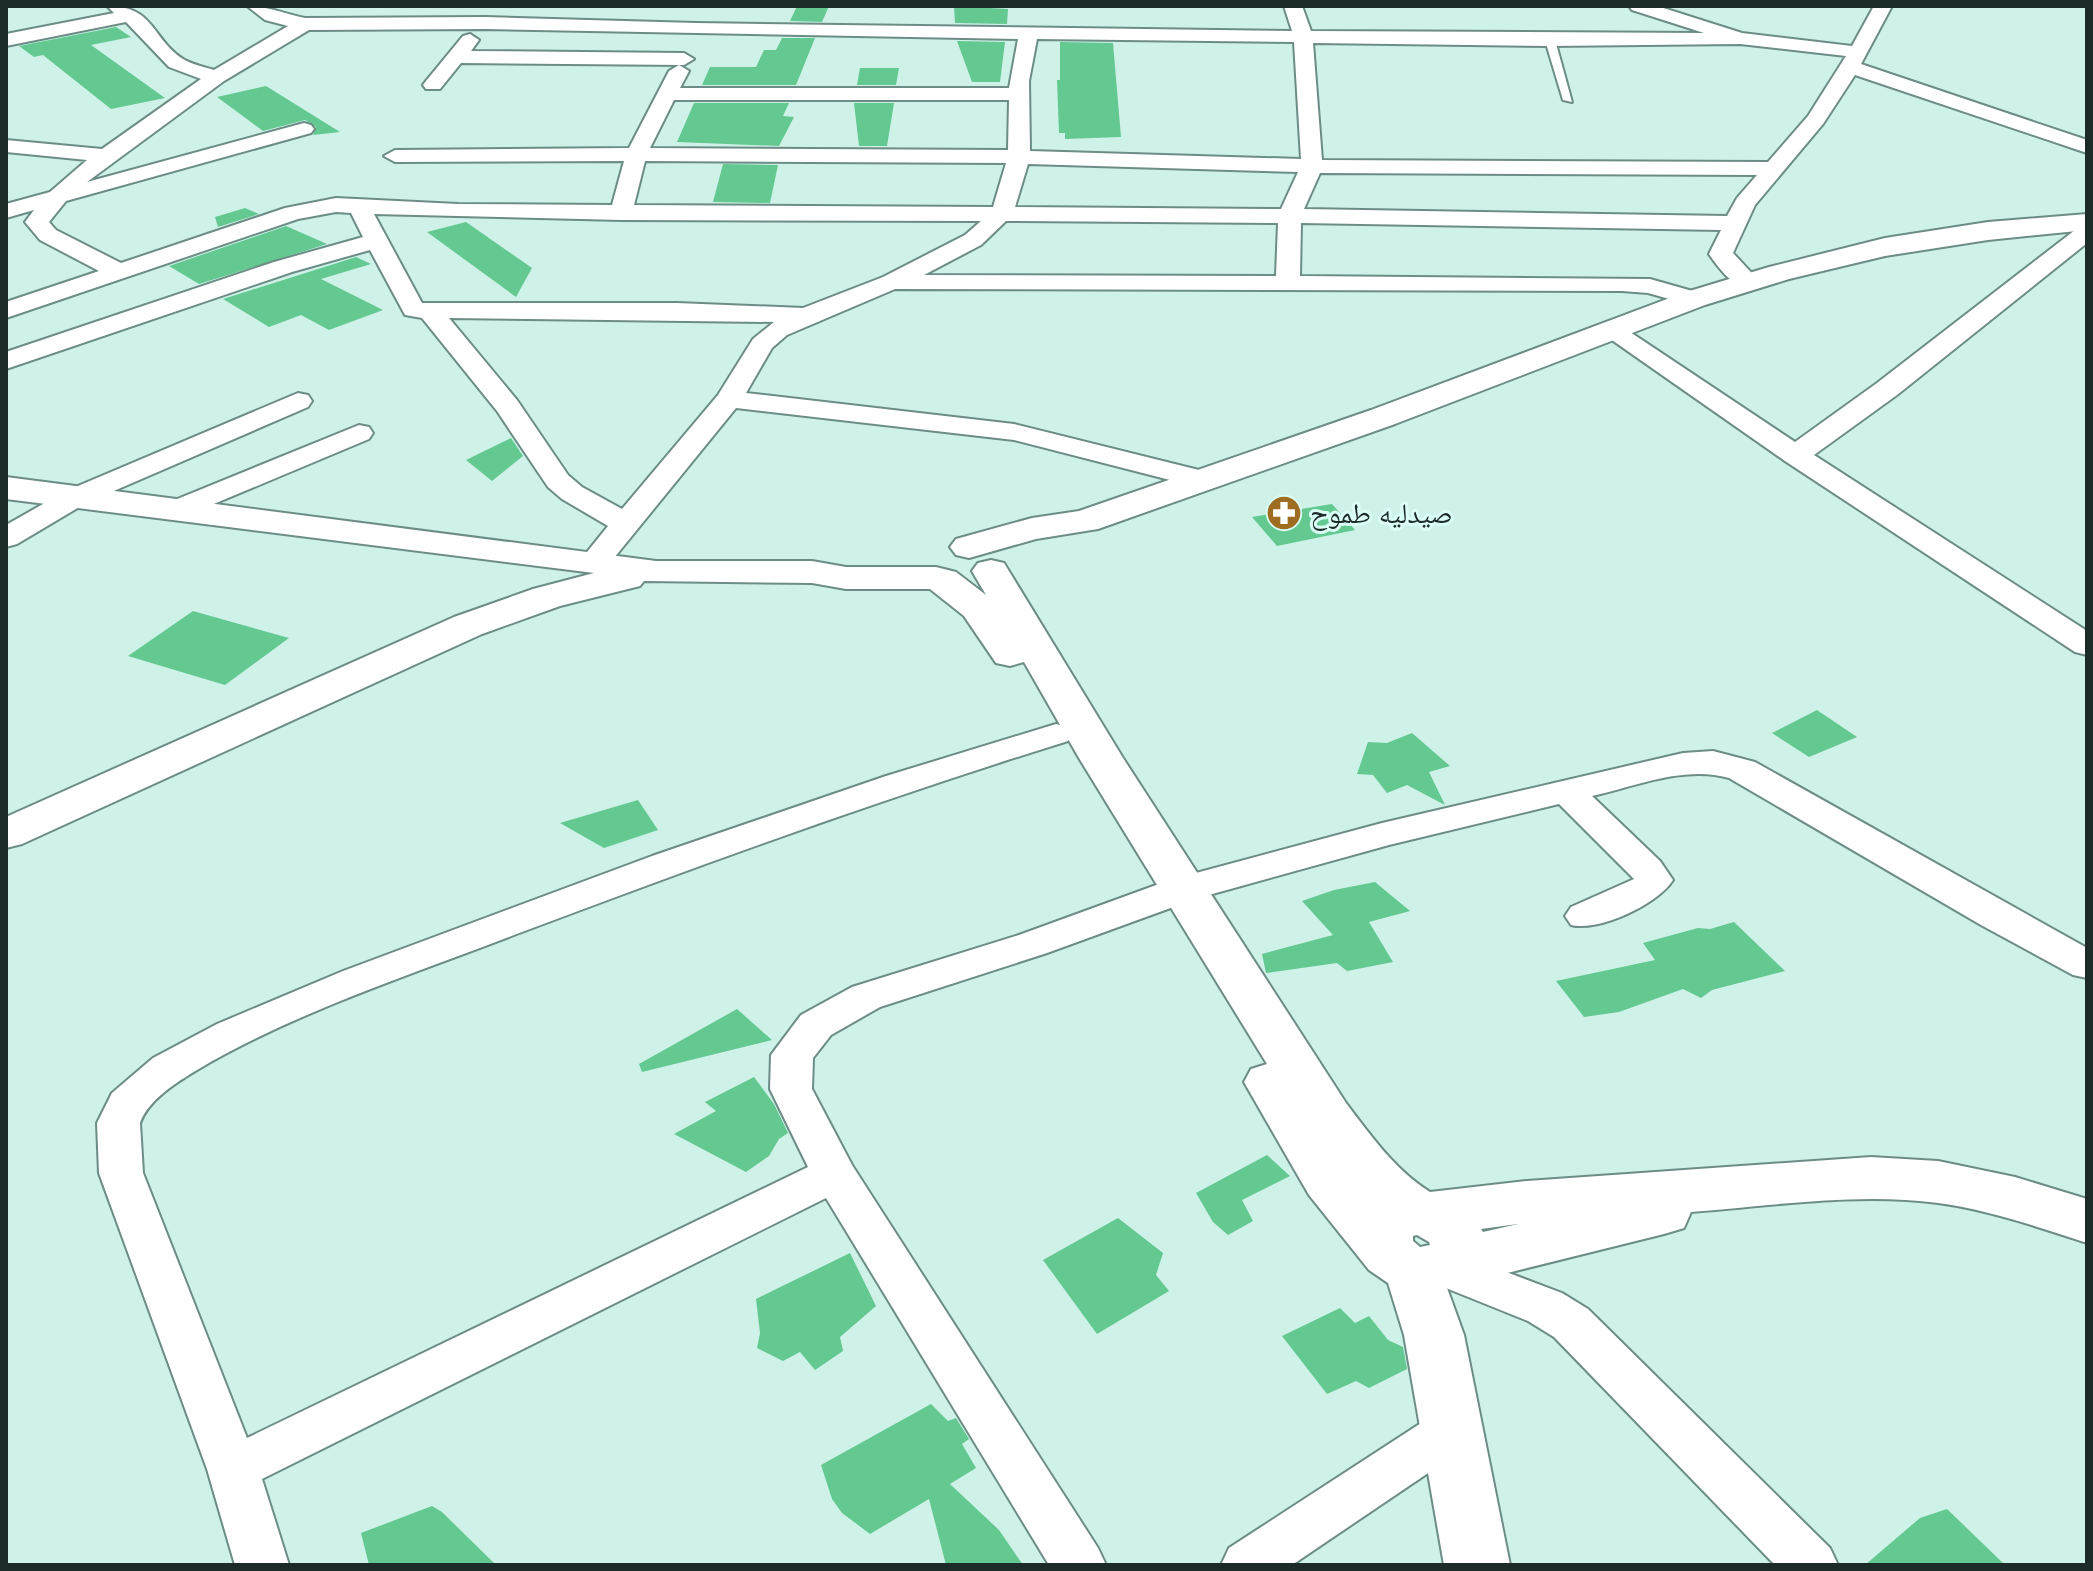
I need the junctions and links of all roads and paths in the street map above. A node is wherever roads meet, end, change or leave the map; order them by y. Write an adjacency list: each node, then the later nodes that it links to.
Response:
1 (256, 6): 7 (street)
2 (1293, 6): 10 (street)
3 (1638, 6): 11 (street)
4 (1883, 6): 16 (street)
5 (122, 11): 12 (street); 17 (street)
6 (489, 14): 7 (street); 8 (street); 14 (street)
7 (305, 24): 17 (street)
8 (696, 29): 9 (street); 15 (street)
9 (1029, 33): 10 (street); 20 (street)
10 (1303, 36): 13 (street); 29 (street)
11 (1740, 38): 13 (street); 16 (street)
12 (6, 40)
13 (1550, 40): 21 (lane)
14 (456, 57): 15 (street); 18 (street)
15 (684, 59): 19 (street)
16 (1854, 59): 24 (street); 30 (street)
17 (214, 77): 26 (street)
18 (433, 85)
19 (670, 94): 20 (street); 25 (street)
20 (1019, 94): 28 (street)
21 (1568, 100)
22 (304, 129): 31 (street)
23 (6, 146): 26 (street)
24 (2087, 147)
25 (636, 154): 27 (street); 28 (street); 35 (street)
26 (107, 156): 31 (street)
27 (395, 156)
28 (1019, 157): 29 (street); 36 (street)
29 (1312, 166): 30 (street); 37 (street)
30 (1775, 169): 39 (street)
31 (59, 197): 33 (street); 42 (street)
32 (359, 207): 35 (street); 41 (street); 42 (street)
33 (6, 211)
34 (2087, 211): 43 (street)
35 (621, 213): 36 (street)
36 (1000, 214): 37 (street); 44 (street)
37 (1290, 215): 39 (street); 45 (street)
38 (2087, 222): 43 (street)
39 (1733, 223): 43 (street)
40 (2087, 232): 55 (street)
41 (378, 240): 48 (street); 51 (street)
42 (120, 272): 47 (street)
43 (1764, 278): 46 (street)
44 (892, 282): 45 (street); 49 (street)
45 (1288, 284): 46 (street)
46 (1694, 299): 50 (street)
47 (6, 310)
48 (431, 312): 49 (street); 60 (street)
49 (806, 316): 52 (street)
50 (1612, 331): 55 (street); 56 (street)
51 (6, 361)
52 (729, 399): 56 (street); 60 (street)
53 (298, 401): 58 (street)
54 (359, 433): 59 (street)
55 (1795, 455): 65 (street)
56 (1205, 480): 63 (street)
57 (6, 488): 58 (street)
58 (76, 497): 59 (street); 61 (street)
59 (175, 510): 62 (street)
60 (625, 523): 62 (street)
61 (6, 538)
62 (594, 562): 64 (street)
63 (962, 565): 64 (street); 66 (street); 69 (street)
64 (656, 572): 68 (street)
65 (2087, 645)
66 (1056, 734): 69 (street); 76 (street)
67 (1566, 791): 69 (street); 70 (street); 71 (street)
68 (6, 834)
69 (1170, 894): 72 (street); 74 (street)
70 (1585, 916)
71 (2087, 965)
72 (834, 1174): 76 (street); 78 (street)
73 (2087, 1221): 74 (street)
74 (1423, 1246): 75 (street); 81 (street)
75 (1453, 1429): 79 (street); 80 (street)
76 (233, 1469): 77 (street)
77 (262, 1565)
78 (1079, 1565)
79 (1248, 1565)
80 (1477, 1565)
81 (1811, 1565)

